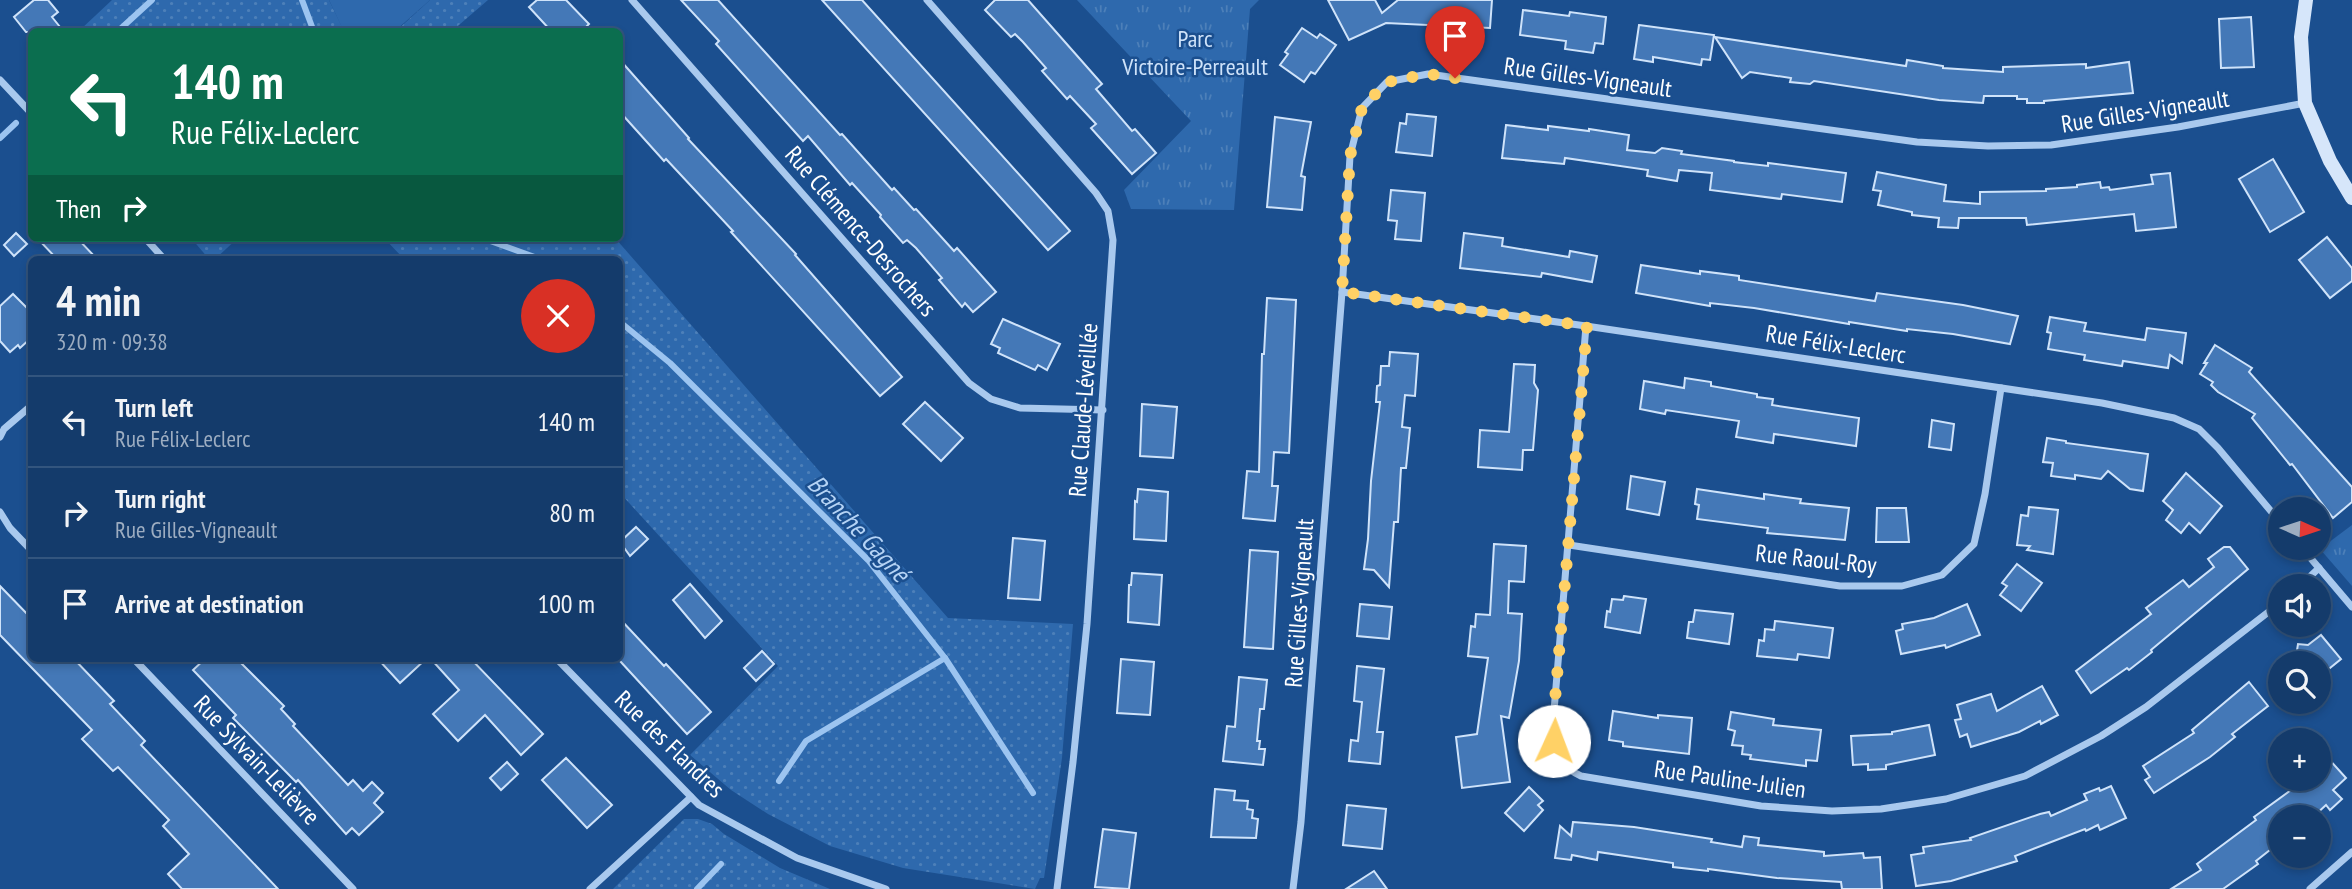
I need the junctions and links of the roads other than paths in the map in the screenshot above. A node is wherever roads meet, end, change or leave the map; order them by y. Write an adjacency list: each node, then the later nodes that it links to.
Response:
1 (632, 0): 14 (street, Rue Clémence-Desrochers)
2 (927, 0): 14 (street, Rue Claude-Léveillée)
3 (2306, 0): 5 (street)
4 (0, 80): 6 (street)
5 (2305, 103): 7 (street); 10 (street, Rue Gilles-Vigneault)
6 (28, 110)
7 (2352, 198)
8 (149, 242): 9 (street)
9 (161, 256)
10 (1342, 292): 11 (street, Rue Félix-Leclerc); 33 (street, Rue Gilles-Vigneault)
11 (1587, 326): 12 (street, Rue Félix-Leclerc); 18 (street, Rue Pauline-Julien)
12 (2001, 388): 16 (street, Rue Félix-Leclerc); 18 (street, Rue Raoul-Roy)
13 (28, 408): 15 (street)
14 (1102, 410): 32 (street, Rue Claude-Léveillée)
15 (0, 437)
16 (2268, 508)
17 (0, 512): 19 (street)
18 (1569, 545): 24 (street, Rue Pauline-Julien)
19 (28, 547)
20 (2312, 560): 21 (street)
21 (2319, 568): 22 (street); 23 (street)
22 (2313, 574)
23 (2352, 607)
24 (2268, 612)
25 (137, 662): 29 (street, Rue Sylvain-Lelièvre)
26 (560, 662): 27 (street, Rue des Flandres)
27 (691, 797): 30 (street); 31 (street, Rue des Flandres)
28 (2352, 852): 34 (street)
29 (353, 889)
30 (590, 889)
31 (886, 889)
32 (1057, 889)
33 (1293, 889)
34 (2310, 889)

